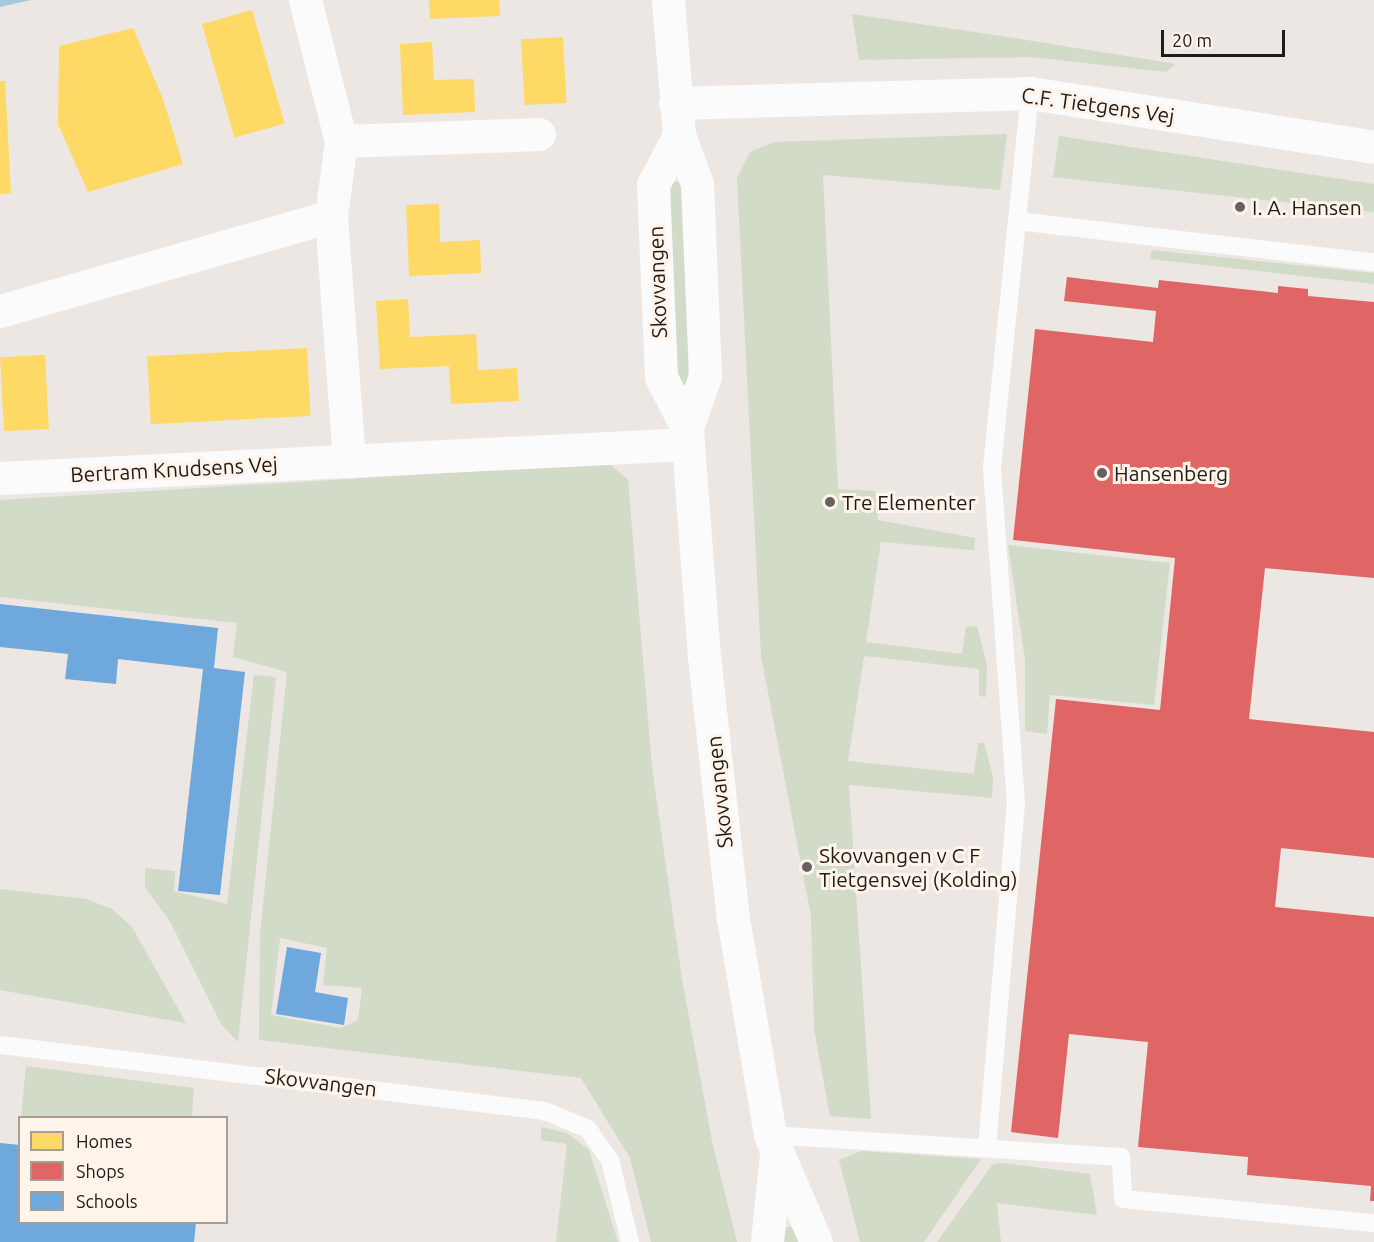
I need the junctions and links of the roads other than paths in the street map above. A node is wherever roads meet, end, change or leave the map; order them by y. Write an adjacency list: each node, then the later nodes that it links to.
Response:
1 (305, 0): 7 (street)
2 (668, 0): 4 (street, Skovvangen)
3 (1030, 93): 4 (street, C.F. Tietgens Vej); 8 (street, C.F. Tietgens Vej); 10 (lane)
4 (675, 102): 6 (street, Skovvangen)
5 (539, 134): 7 (street)
6 (679, 135): 13 (street, Skovvangen); 13 (street, Skovvangen)
7 (341, 141): 9 (street)
8 (1374, 147)
9 (331, 216): 12 (street); 14 (street)
10 (1017, 221): 11 (lane); 18 (lane)
11 (1374, 262)
12 (0, 311)
13 (687, 436): 14 (street, Bertram Knudsens Vej); 17 (street, Skovvangen)
14 (349, 460): 15 (street, Bertram Knudsens Vej)
15 (0, 478)
16 (0, 1045): 20 (lane, Skovvangen)
17 (773, 1144): 18 (lane); 21 (street, Skovvangen); 22 (street, Skovvangen)
18 (987, 1148): 19 (lane)
19 (1374, 1223)
20 (630, 1242)
21 (767, 1242)
22 (816, 1242)

